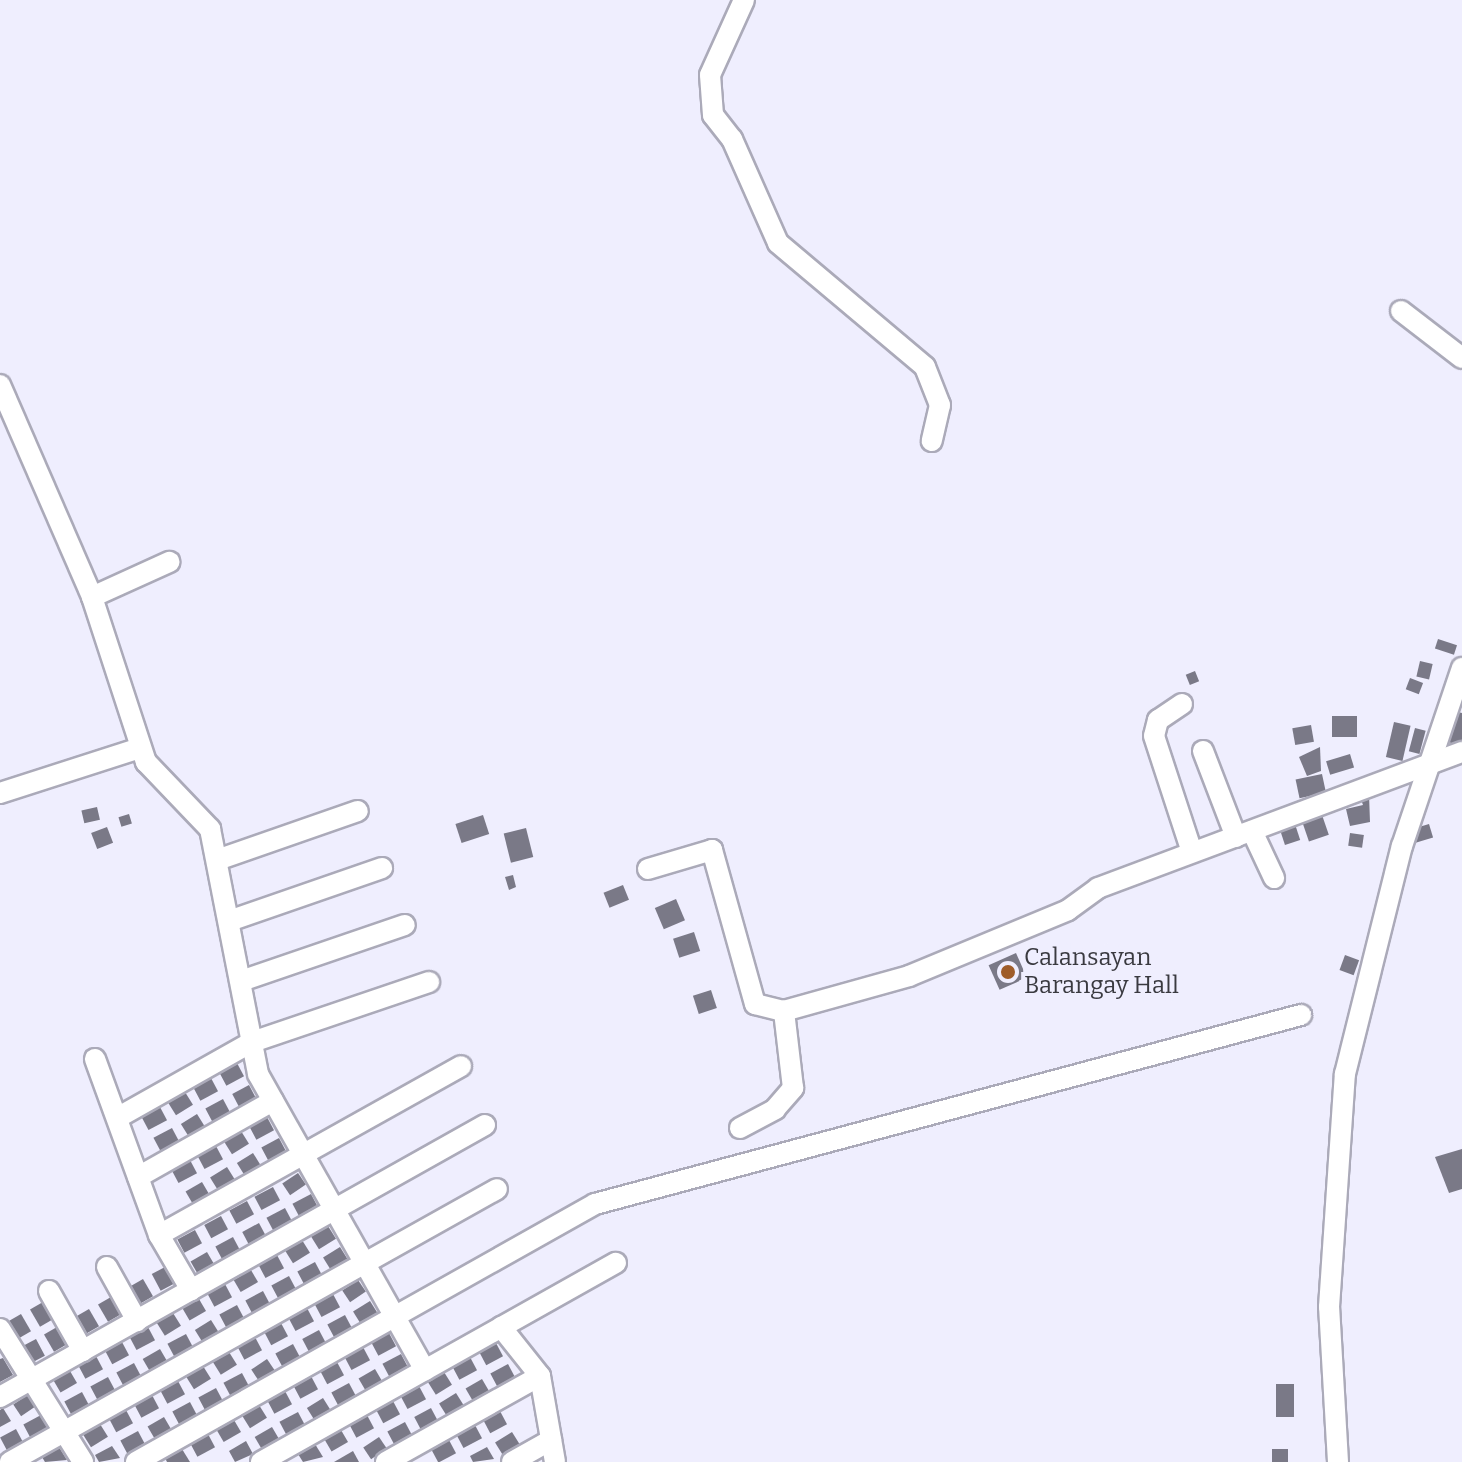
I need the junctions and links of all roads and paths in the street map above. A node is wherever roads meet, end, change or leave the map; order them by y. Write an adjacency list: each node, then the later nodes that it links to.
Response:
1 (744, 0): 6 (street)
2 (1401, 311): 3 (street)
3 (1462, 358)
4 (0, 385): 5 (street)
5 (4, 407): 8 (street)
6 (932, 441)
7 (169, 562): 8 (street)
8 (92, 597): 11 (street)
9 (1462, 668): 14 (street)
10 (1182, 704): 18 (street)
11 (140, 748): 15 (street); 19 (street)
12 (1203, 751): 17 (street)
13 (1462, 752): 14 (street)
14 (1427, 766): 17 (street); 64 (street)
15 (0, 793)
16 (358, 811): 19 (street)
17 (1244, 834): 18 (street); 22 (street)
18 (1192, 852): 27 (street)
19 (217, 860): 23 (street)
20 (382, 868): 23 (street)
21 (648, 869): 27 (street)
22 (1274, 878)
23 (229, 921): 25 (street)
24 (405, 925): 25 (street)
25 (241, 981): 29 (street)
26 (429, 982): 29 (street)
27 (784, 1011): 35 (street)
28 (1301, 1015): 46 (street)
29 (252, 1042): 32 (street); 33 (street)
30 (95, 1059): 33 (street)
31 (461, 1066): 36 (street)
32 (273, 1101): 36 (street); 37 (street)
33 (117, 1118): 37 (street)
34 (485, 1125): 39 (street)
35 (740, 1128)
36 (304, 1154): 39 (street); 40 (street)
37 (138, 1177): 40 (street)
38 (497, 1189): 41 (street)
39 (335, 1210): 41 (street); 44 (street)
40 (159, 1235): 44 (street)
41 (365, 1263): 46 (street); 55 (street)
42 (616, 1263): 48 (street)
43 (107, 1267): 47 (street)
44 (191, 1290): 47 (street)
45 (49, 1291): 50 (street)
46 (395, 1317): 51 (street); 59 (street)
47 (137, 1321): 50 (street)
48 (501, 1327): 51 (street); 52 (street)
49 (0, 1329): 53 (street)
50 (83, 1351): 53 (street)
51 (425, 1370): 60 (street)
52 (540, 1376): 56 (street); 61 (street)
53 (32, 1379): 54 (street); 55 (street)
54 (0, 1397)
55 (66, 1431): 57 (street); 58 (street)
56 (551, 1440): 62 (street); 63 (street)
57 (10, 1462)
58 (83, 1462)
59 (136, 1462)
60 (261, 1462)
61 (386, 1462)
62 (512, 1462)
63 (555, 1462)
64 (1338, 1462)

